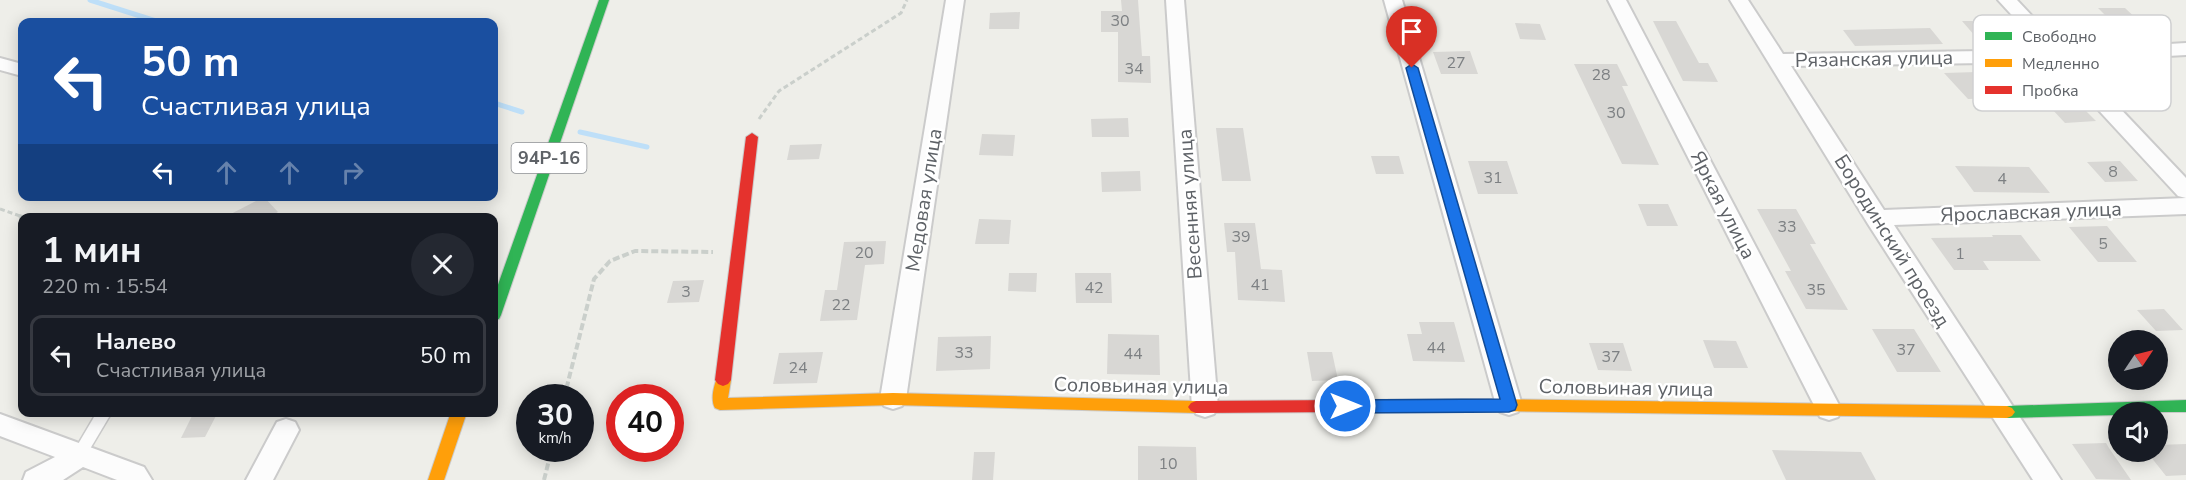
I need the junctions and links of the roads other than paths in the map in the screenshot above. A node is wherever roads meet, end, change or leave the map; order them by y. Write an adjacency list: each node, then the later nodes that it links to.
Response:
1 (604, 0): 20 (street, 94Р-16)
2 (955, 0): 21 (street, Медовая улица)
3 (1175, 0): 24 (street, Весенняя улица)
4 (1393, 0): 22 (street)
5 (1617, 0): 25 (street, Яркая улица)
6 (1739, 0): 12 (street, Бородинский проезд)
7 (2007, 0): 8 (street)
8 (2021, 15)
9 (2186, 49): 10 (street, Рязанская улица)
10 (2171, 50)
11 (1973, 57): 12 (street, Рязанская улица)
12 (1778, 60): 19 (street, Бородинский проезд)
13 (0, 64): 14 (street)
14 (18, 69)
15 (2110, 111): 17 (street)
16 (752, 137): 21 (street, Соловьиная улица)
17 (2186, 191)
18 (2186, 206): 19 (street, Ярославская улица)
19 (1876, 218): 26 (street, Бородинский проезд)
20 (498, 304)
21 (893, 399): 24 (street, Соловьиная улица)
22 (1509, 405): 24 (street, Соловьиная улица); 25 (street, Соловьиная улица)
23 (2186, 406): 26 (street, Соловьиная улица)
24 (1204, 407)
25 (1829, 410): 26 (street, Соловьиная улица)
26 (2001, 412): 36 (street, Бородинский проезд)
27 (102, 417): 31 (lane)
28 (457, 417): 35 (street)
29 (0, 425): 31 (street)
30 (286, 430): 34 (street)
31 (79, 455): 32 (street); 33 (street)
32 (36, 480)
33 (139, 480)
34 (259, 480)
35 (436, 480)
36 (2048, 480)

